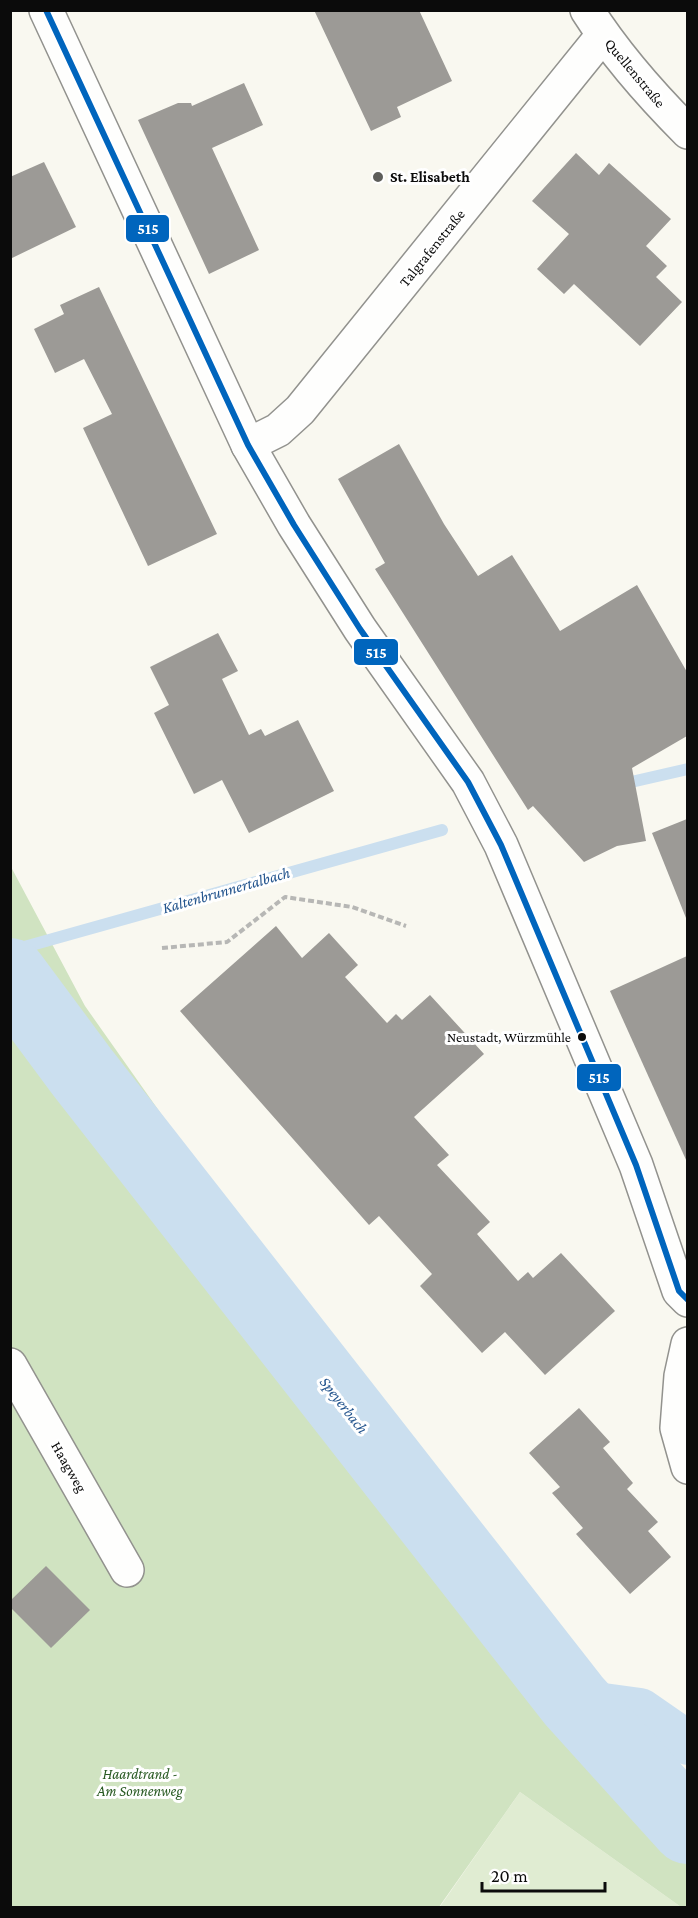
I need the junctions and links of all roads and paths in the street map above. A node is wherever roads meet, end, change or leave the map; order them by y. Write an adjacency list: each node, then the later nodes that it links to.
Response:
1 (46, 10): 4 (street)
2 (595, 23): 3 (street, Quellenstraße); 4 (street, Talgrafenstraße)
3 (687, 132)
4 (248, 445): 7 (street)
5 (406, 926): 6 (path)
6 (162, 948)
7 (687, 1300)
8 (687, 1344): 10 (street)
9 (10, 1365): 11 (street, Haagweg)
10 (687, 1467)
11 (127, 1570)

